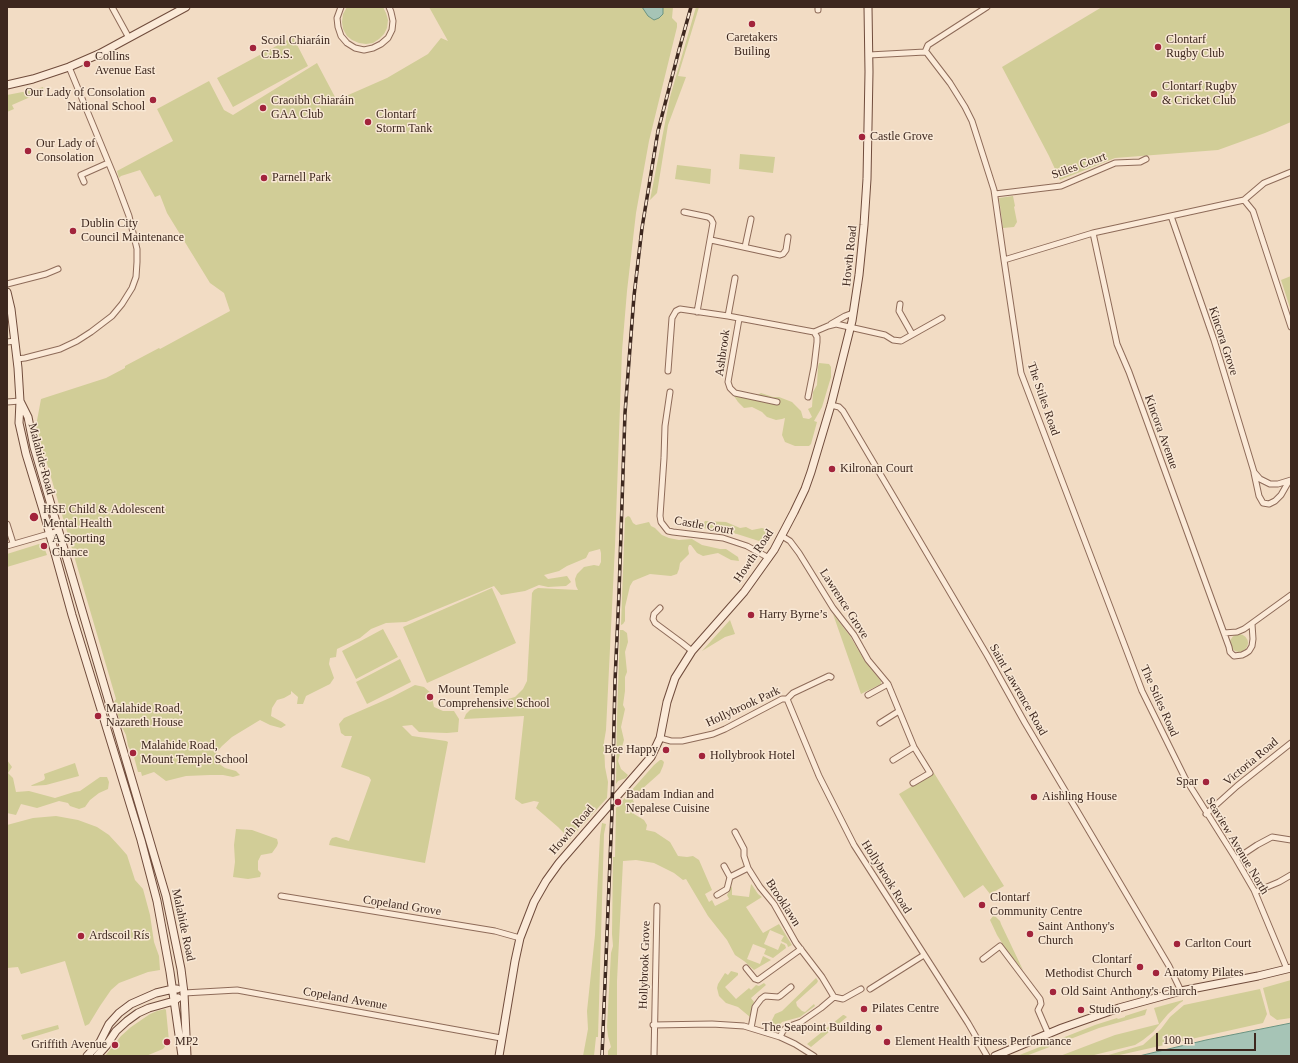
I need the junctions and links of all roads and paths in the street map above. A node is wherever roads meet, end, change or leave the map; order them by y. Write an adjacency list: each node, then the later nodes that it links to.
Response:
1 (112, 7): 7 (street)
2 (186, 7): 7 (main road)
3 (341, 7): 4 (street)
4 (389, 7)
5 (868, 7): 9 (main road, Howth Road)
6 (987, 7): 8 (street)
7 (129, 38): 10 (main road)
8 (925, 52): 9 (street); 16 (street, The Stiles Road)
9 (869, 55): 32 (main road, Howth Road)
10 (69, 67): 11 (main road); 13 (street)
11 (7, 85)
12 (1146, 159): 16 (street, Stiles Court)
13 (108, 163): 15 (street); 43 (street)
14 (1291, 172): 17 (street)
15 (84, 182)
16 (995, 194): 25 (street, The Stiles Road)
17 (1244, 200): 19 (street); 37 (street)
18 (684, 212): 23 (street)
19 (1171, 216): 21 (street); 51 (street, Kincora Grove)
20 (751, 218): 24 (street)
21 (1093, 233): 25 (street); 65 (street, Kincora Avenue)
22 (788, 237): 24 (street)
23 (711, 240): 24 (street); 31 (street)
24 (745, 247)
25 (1004, 260): 79 (street, The Stiles Road)
26 (58, 268): 28 (street)
27 (735, 278): 33 (street, Ashbrook)
28 (7, 284)
29 (7, 292): 41 (main road, Malahide Road)
30 (900, 304): 40 (street)
31 (697, 312): 33 (street, Ashbrook); 44 (street, Ashbrook)
32 (853, 313): 36 (street); 38 (main road, Howth Road)
33 (728, 316): 34 (street, Ashbrook)
34 (738, 318): 39 (street, Ashbrook); 49 (street, Ashbrook)
35 (942, 318): 40 (street)
36 (828, 326): 38 (street); 39 (street)
37 (1291, 327)
38 (850, 328): 40 (street); 50 (main road, Howth Road)
39 (814, 332): 46 (street)
40 (912, 334)
41 (15, 341): 42 (street); 43 (main road, Malahide Road)
42 (7, 342)
43 (17, 359): 47 (main road, Malahide Road)
44 (668, 371)
45 (670, 392): 59 (street, Castle Court)
46 (808, 397)
47 (20, 401): 48 (street); 54 (main road, Malahide Road); 55 (main road, Malahide Road)
48 (7, 402)
49 (777, 402)
50 (831, 405): 56 (main road, Howth Road); 107 (street, Saint Lawrence Road)
51 (1254, 472): 52 (street, Kincora Grove); 52 (street, Kincora Grove)
52 (1290, 480)
53 (7, 524): 57 (street)
54 (59, 531): 55 (street); 62 (main road, Malahide Road)
55 (50, 533): 57 (street); 63 (main road, Malahide Road)
56 (782, 536): 59 (main road, Howth Road); 68 (street, Lawrence Grove)
57 (14, 543): 58 (street)
58 (7, 546)
59 (769, 558): 66 (main road, Howth Road)
60 (1291, 594): 64 (street)
61 (660, 608): 66 (street)
62 (82, 611): 63 (main road); 69 (main road, Malahide Road)
63 (72, 615): 70 (main road, Malahide Road)
64 (1252, 624): 65 (street); 65 (street, Kincora Avenue)
65 (1224, 633)
66 (692, 651): 75 (main road, Howth Road)
67 (831, 677): 72 (street, Hollybrook Park)
68 (888, 684): 71 (street); 73 (street, Lawrence Grove)
69 (106, 693): 70 (main road); 81 (main road, Malahide Road)
70 (96, 695): 82 (main road, Malahide Road)
71 (868, 695)
72 (787, 699): 75 (street, Hollybrook Park); 99 (street, Hollybrook Road)
73 (899, 712): 74 (street); 77 (street, Lawrence Grove)
74 (880, 722)
75 (660, 738): 97 (main road, Howth Road)
76 (1291, 743): 83 (street, Victoria Road)
77 (914, 747): 78 (street); 80 (street, Lawrence Grove)
78 (893, 760)
79 (1185, 778): 83 (street, Seaview Avenue North)
80 (913, 783)
81 (139, 803): 82 (main road); 95 (main road, Malahide Road)
82 (130, 806): 96 (main road, Malahide Road)
83 (1206, 814): 86 (street, Seaview Avenue North)
84 (735, 832): 88 (street, Brooklawn)
85 (1291, 840): 86 (street)
86 (1236, 859): 91 (street, Seaview Avenue North)
87 (724, 866): 90 (street)
88 (748, 868): 90 (street); 98 (street, Brooklawn)
89 (1291, 875): 91 (street)
90 (730, 877): 92 (street)
91 (1255, 892): 102 (street, Seaview Avenue North)
92 (716, 895)
93 (281, 896): 97 (street, Copeland Grove)
94 (657, 906): 113 (street, Hollybrook Grove)
95 (171, 918): 96 (main road); 108 (main road, Malahide Road)
96 (161, 920): 104 (main road, Malahide Road)
97 (520, 938): 117 (main road, Howth Road)
98 (801, 949): 101 (street); 109 (street, Brooklawn)
99 (924, 955): 106 (street); 125 (street, Hollybrook Road)
100 (983, 959): 115 (street)
101 (746, 968)
102 (1289, 969): 107 (main road)
103 (791, 987): 114 (street)
104 (173, 989): 108 (main road); 110 (main road, Malahide Road); 111 (main road)
105 (861, 989): 109 (street)
106 (870, 989)
107 (1181, 991): 115 (main road)
108 (184, 993): 110 (main road); 117 (street, Copeland Avenue); 121 (main road, Malahide Road)
109 (834, 997): 116 (street)
110 (174, 1001): 112 (main road); 120 (main road, Malahide Road)
111 (130, 1004): 112 (main road); 118 (main road)
112 (138, 1013): 119 (main road)
113 (654, 1025): 114 (street, Hollybrook Grove); 123 (street, Hollybrook Grove)
114 (751, 1028): 116 (street, Hollybrook Grove)
115 (1048, 1033): 126 (main road)
116 (780, 1037): 124 (street, Hollybrook Grove)
117 (501, 1038): 122 (main road, Howth Road)
118 (87, 1056)
119 (97, 1056)
120 (182, 1056)
121 (187, 1056)
122 (499, 1056)
123 (654, 1056)
124 (814, 1056)
125 (987, 1056)
126 (995, 1056)

